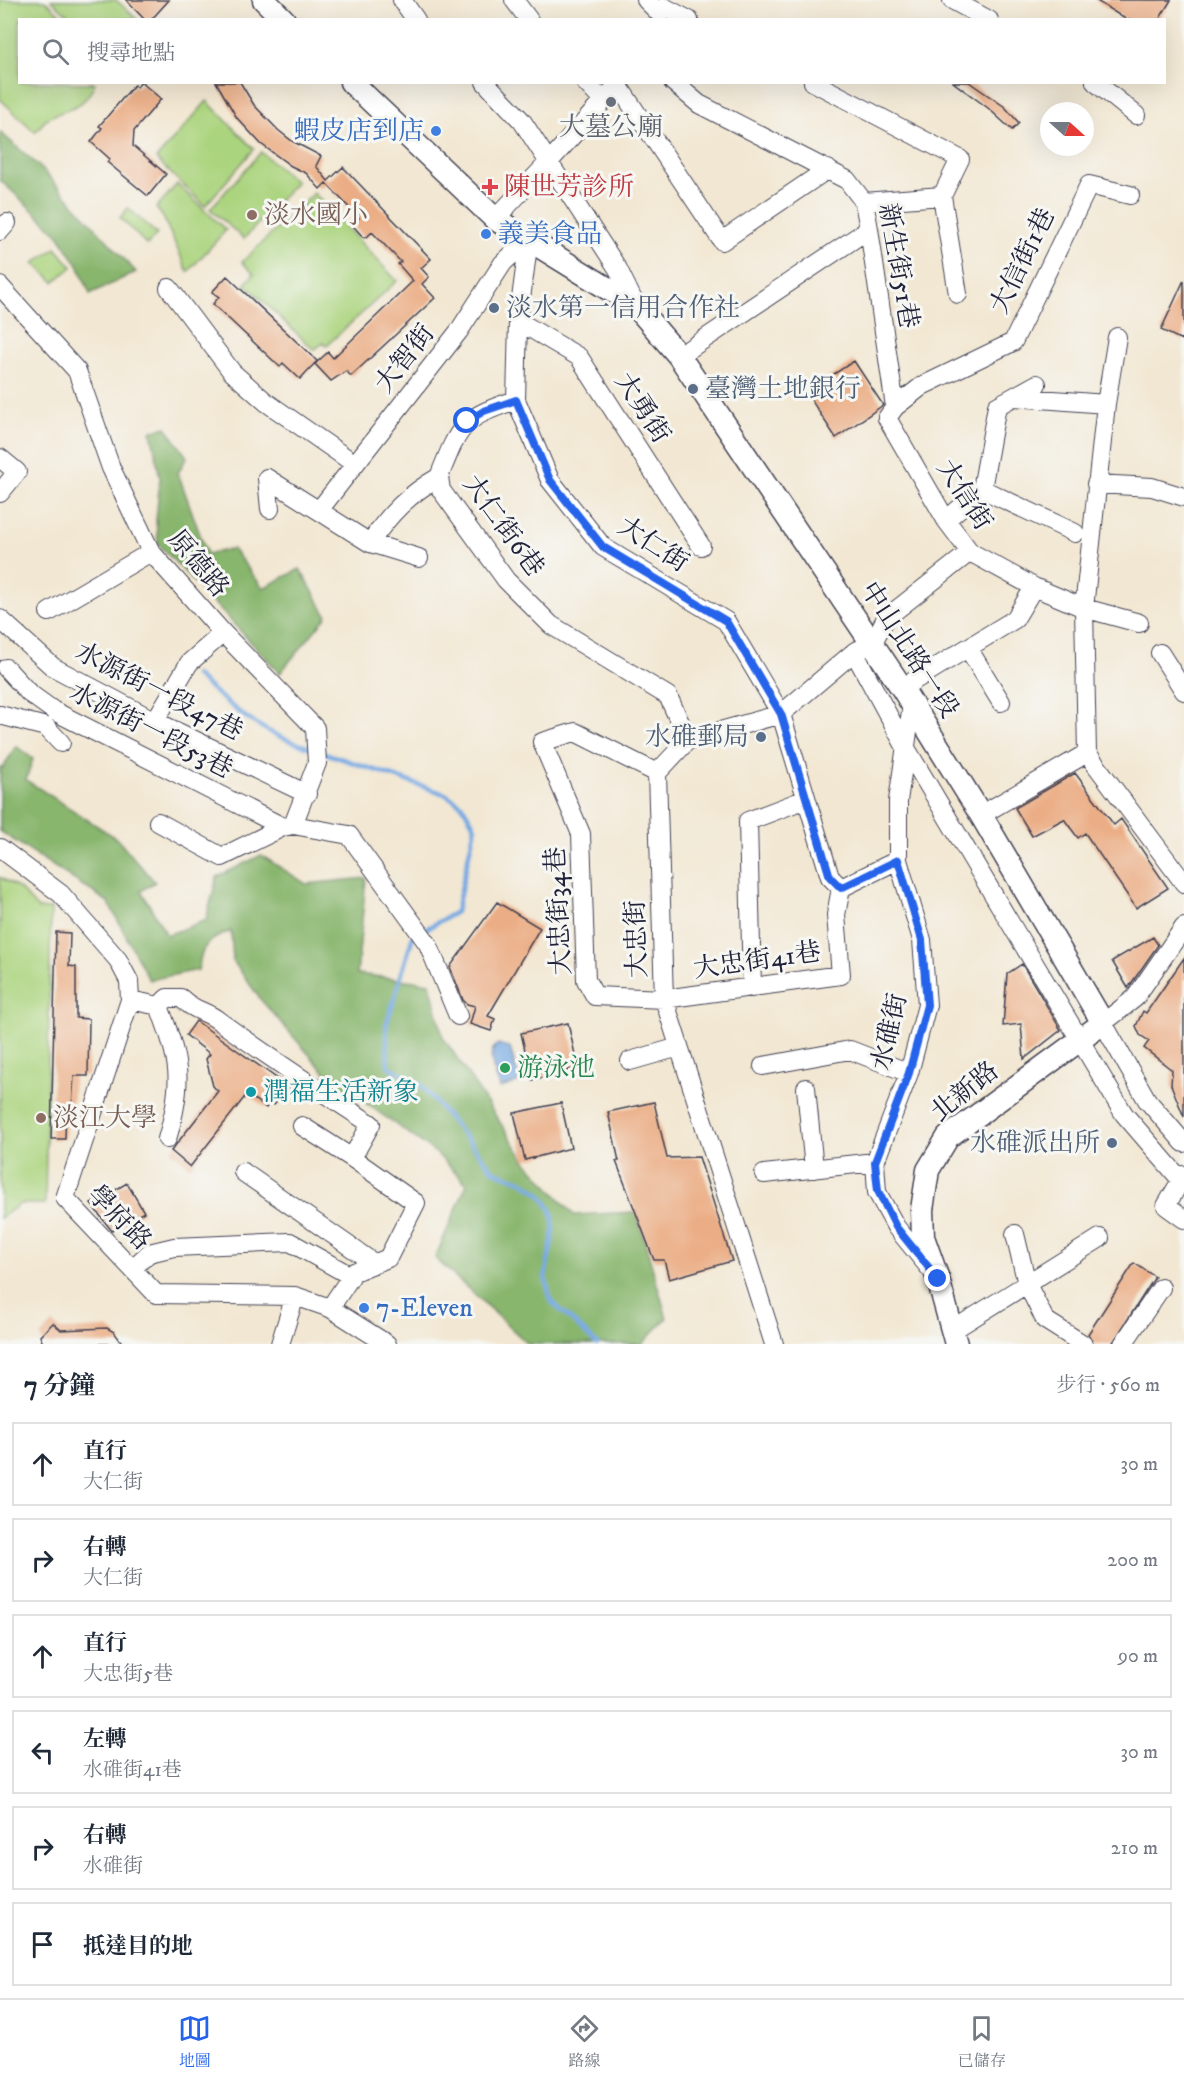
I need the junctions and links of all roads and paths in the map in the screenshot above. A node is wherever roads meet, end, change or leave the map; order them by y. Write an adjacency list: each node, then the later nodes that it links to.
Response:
1 (264, 0): 7 (main road)
2 (402, 0): 8 (street)
3 (514, 0): 9 (street)
4 (646, 0): 6 (street)
5 (952, 0): 11 (street)
6 (662, 10): 10 (street)
7 (282, 18)
8 (415, 18)
9 (528, 18)
10 (684, 18)
11 (985, 18)
12 (353, 84): 26 (main road, 中山北路一段)
13 (487, 84): 21 (street)
14 (587, 84): 19 (street)
15 (619, 84): 19 (street); 22 (street)
16 (675, 84): 22 (street, 新生街51巷)
17 (817, 84): 24 (street)
18 (1097, 84): 20 (street)
19 (602, 100): 21 (street)
20 (1136, 115)
21 (548, 163): 26 (street); 32 (street)
22 (828, 169): 25 (street, 新生街51巷)
23 (1130, 195): 40 (street, 大信街1巷)
24 (942, 196): 25 (street); 31 (street)
25 (864, 202): 27 (street, 新生街51巷)
26 (495, 219): 28 (main road, 中山北路一段)
27 (868, 229): 35 (street); 40 (street, 新生街51巷)
28 (529, 239): 32 (main road, 中山北路一段); 33 (street, 大仁街); 42 (street, 大智街)
29 (0, 286): 54 (street, 原德路)
30 (169, 288): 42 (street)
31 (958, 294)
32 (636, 306): 35 (main road, 中山北路一段)
33 (518, 321): 38 (street, 大仁街); 53 (street, 大勇街)
34 (1117, 337): 39 (street)
35 (679, 356): 63 (main road, 中山北路一段)
36 (1037, 384): 37 (street)
37 (1014, 397): 39 (street); 45 (street)
38 (516, 400): 43 (street); 71 (street, 大仁街)
39 (1106, 404): 44 (street)
40 (891, 413): 50 (street, 大信街)
41 (0, 458): 46 (street)
42 (355, 464): 49 (street, 大智街)
43 (440, 477): 52 (street, 大仁街6巷); 75 (street, 大仁街6巷)
44 (1096, 484): 47 (street); 58 (street)
45 (982, 489): 50 (street); 51 (street)
46 (0, 493)
47 (1184, 496)
48 (270, 509): 49 (street)
49 (320, 509): 52 (street)
50 (946, 520): 55 (street, 大信街)
51 (1075, 533)
52 (369, 543): 56 (street)
53 (701, 546)
54 (151, 552): 59 (street); 62 (street, 原德路)
55 (970, 552): 57 (street, 大信街); 63 (street)
56 (419, 558)
57 (1034, 587): 58 (street, 大信街); 64 (street)
58 (1083, 608): 61 (street, 大信街); 78 (street)
59 (49, 612)
60 (0, 619): 73 (street, 水源街一段47巷)
61 (1139, 623)
62 (223, 633): 73 (street); 80 (street, 原德路)
63 (863, 648): 68 (main road, 中山北路一段); 71 (street); 77 (street)
64 (968, 648): 68 (street); 69 (street)
65 (1160, 654): 67 (street)
66 (6, 668): 70 (street, 水源街一段53巷)
67 (1184, 691)
68 (907, 696): 77 (street, 水碓街); 82 (main road, 中山北路一段)
69 (1001, 702)
70 (54, 711): 74 (street); 84 (street, 水源街一段53巷)
71 (781, 714): 75 (street); 81 (street, 大仁街)
72 (0, 715): 74 (street)
73 (155, 720): 80 (street, 水源街一段47巷)
74 (46, 727): 76 (street)
75 (688, 740): 79 (street)
76 (61, 743)
77 (906, 748): 86 (street, 水碓街); 96 (street)
78 (1086, 753): 82 (street); 87 (street)
79 (657, 772): 91 (street, 大忠街); 91 (street, 大忠街34巷)
80 (307, 794): 84 (street, 原德路)
81 (806, 799): 88 (street, 大仁街); 90 (street)
82 (981, 815): 95 (main road, 中山北路一段)
83 (158, 822): 84 (street)
84 (288, 826): 94 (street, 水源街一段53巷)
85 (0, 848): 92 (street)
86 (898, 860): 88 (street); 100 (street, 水碓街)
87 (1184, 884)
88 (841, 888): 90 (street, 大忠街41巷)
89 (1184, 927): 95 (street)
90 (752, 988): 91 (street, 大忠街41巷)
91 (664, 999): 97 (street, 大忠街)
92 (130, 1000): 93 (street); 117 (street, 學府路)
93 (159, 1006): 103 (street); 105 (street)
94 (458, 1016)
95 (1103, 1023): 96 (main road, 北新路); 106 (street, 中山北路一段)
96 (1079, 1039): 112 (street); 119 (main road, 北新路)
97 (679, 1047): 98 (street); 127 (street, 大忠街)
98 (630, 1061)
99 (763, 1066): 100 (street)
100 (909, 1073): 108 (street, 水碓街)
101 (806, 1088): 109 (street)
102 (340, 1098): 103 (street)
103 (371, 1124): 107 (street)
104 (302, 1126): 107 (street)
105 (166, 1139)
106 (1184, 1143)
107 (352, 1158): 116 (street)
108 (875, 1162): 109 (street); 119 (street, 水碓街)
109 (814, 1169): 111 (street)
110 (243, 1172): 116 (street)
111 (764, 1174)
112 (1182, 1177): 113 (street)
113 (1184, 1219)
114 (1015, 1234): 120 (street)
115 (1100, 1238): 120 (street)
116 (375, 1264): 118 (street)
117 (133, 1268): 118 (street); 122 (street, 學府路)
118 (351, 1276): 123 (street)
119 (938, 1279): 124 (main road, 北新路)
120 (1027, 1284): 124 (street); 128 (street)
121 (1161, 1288): 129 (street)
122 (295, 1296): 123 (street, 學府路); 126 (street)
123 (330, 1308): 125 (street, 學府路)
124 (954, 1337)
125 (382, 1342)
126 (280, 1344)
127 (774, 1344)
128 (1083, 1344)
129 (1123, 1344)

